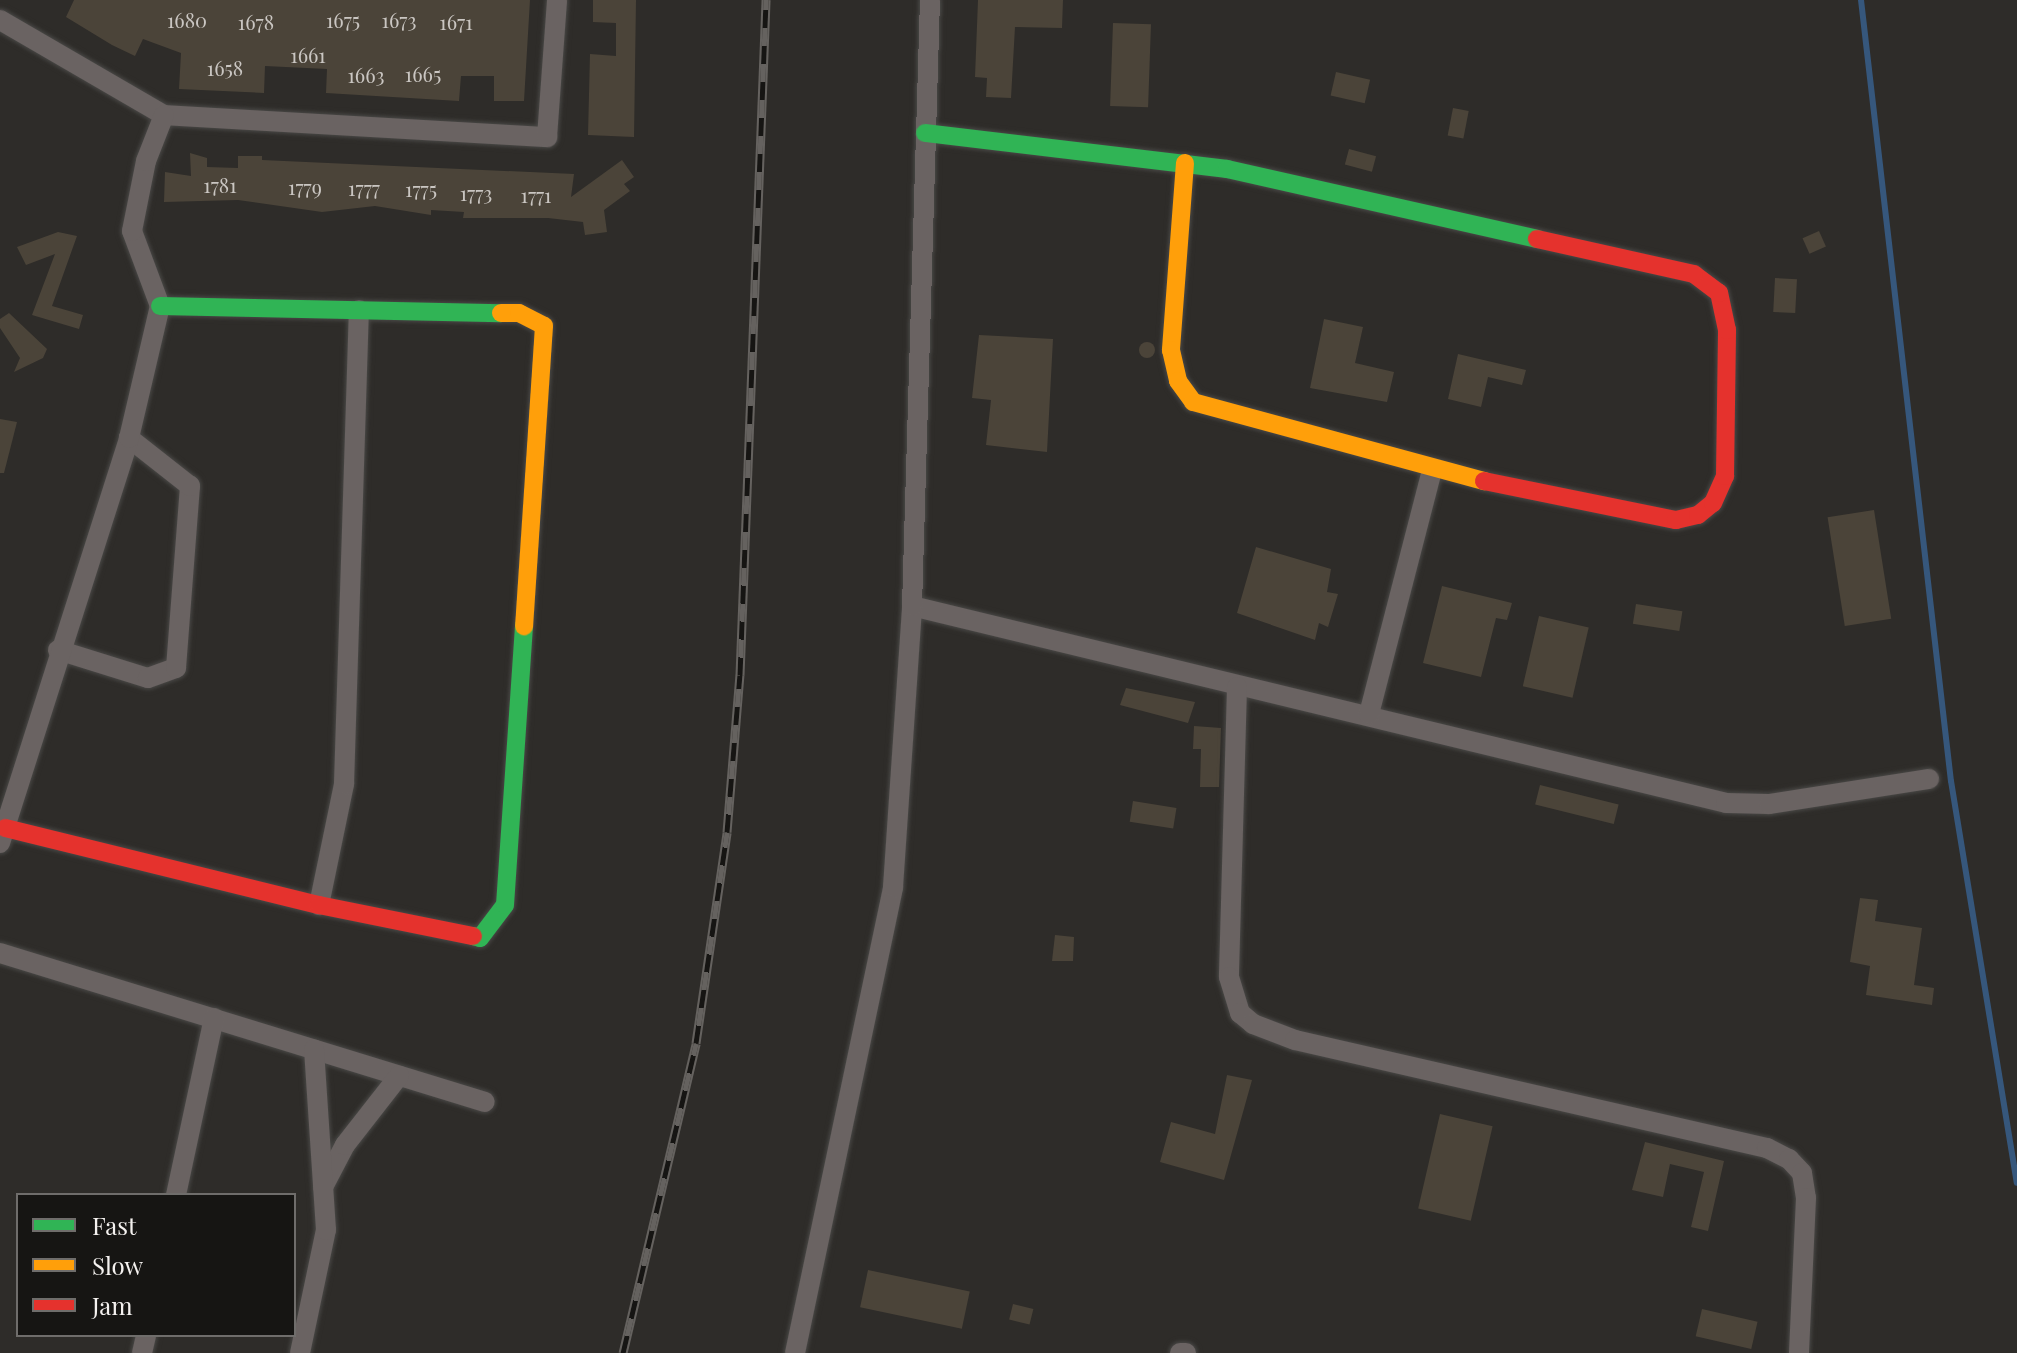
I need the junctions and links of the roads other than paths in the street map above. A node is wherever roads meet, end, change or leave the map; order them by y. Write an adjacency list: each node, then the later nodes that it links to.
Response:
1 (557, 0): 4 (street)
2 (930, 0): 5 (street)
3 (0, 20): 4 (street)
4 (164, 115): 7 (street)
5 (925, 133): 6 (street); 11 (street)
6 (1185, 163): 10 (street); 10 (street)
7 (160, 306): 8 (street); 9 (street)
8 (359, 310): 17 (street); 17 (street)
9 (129, 438): 12 (street); 12 (street)
10 (1432, 470): 14 (street)
11 (912, 606): 13 (street); 26 (street)
12 (58, 650): 16 (street)
13 (1237, 687): 14 (street); 27 (street)
14 (1369, 714): 15 (street)
15 (1929, 779)
16 (2, 836): 17 (street)
17 (319, 905)
18 (0, 953): 19 (street)
19 (214, 1018): 20 (street); 24 (street)
20 (314, 1049): 21 (street); 23 (street)
21 (399, 1076): 22 (street); 23 (street)
22 (485, 1102)
23 (322, 1189): 25 (street)
24 (176, 1193)
25 (300, 1353)
26 (795, 1353)
27 (1799, 1353)

